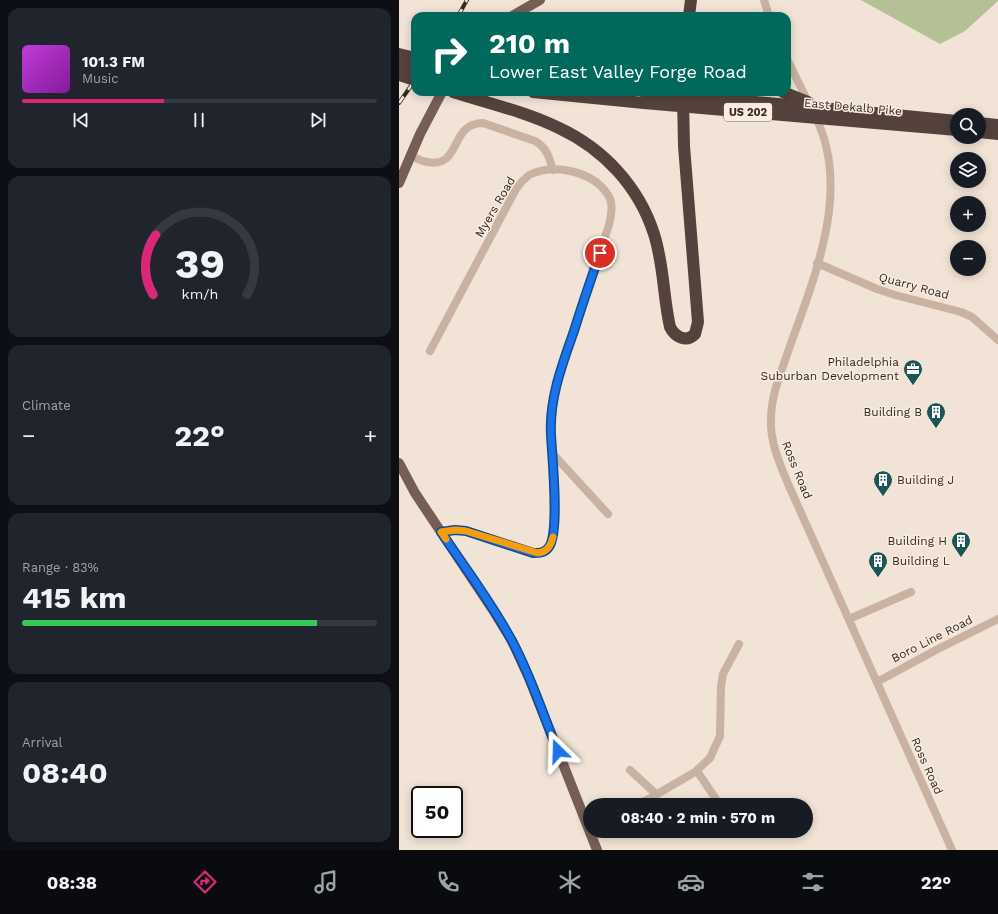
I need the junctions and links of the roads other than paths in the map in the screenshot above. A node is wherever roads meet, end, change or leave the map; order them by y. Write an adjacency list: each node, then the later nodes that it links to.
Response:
1 (540, 0): 4 (main road)
2 (691, 0): 5 (highway)
3 (764, 0): 6 (street)
4 (519, 12)
5 (690, 12)
6 (768, 12)
7 (399, 54): 8 (highway)
8 (411, 57)
9 (399, 66): 11 (highway)
10 (791, 67): 19 (street, Ross Road)
11 (411, 69)
12 (399, 75): 13 (highway)
13 (411, 79)
14 (791, 95): 19 (highway)
15 (440, 96): 26 (main road)
16 (466, 96): 18 (highway)
17 (642, 96): 20 (highway, East Dekalb Pike, bridge); 23 (highway, East Dekalb Pike / US 202, bridge)
18 (683, 96)
19 (808, 102): 29 (street, Ross Road)
20 (950, 120)
21 (986, 123): 22 (highway)
22 (998, 124)
23 (950, 129)
24 (986, 133): 25 (highway)
25 (998, 134)
26 (410, 156): 27 (street); 28 (main road)
27 (553, 170): 31 (street, Myers Road); 32 (street, Myers Road)
28 (399, 183)
29 (817, 264): 30 (street, Quarry Road); 37 (street, Ross Road)
30 (998, 340)
31 (430, 351)
32 (552, 453): 34 (street); 35 (street, Myers Road)
33 (399, 463): 35 (main road)
34 (608, 514)
35 (441, 532): 46 (main road)
36 (911, 592): 37 (street)
37 (849, 619): 40 (street, Ross Road)
38 (998, 620): 40 (street, Boro Line Road)
39 (739, 644): 42 (street)
40 (877, 682): 49 (street, Ross Road)
41 (630, 770): 43 (street)
42 (697, 771): 43 (street); 45 (street)
43 (657, 794): 44 (street)
44 (650, 798)
45 (715, 798)
46 (583, 812)
47 (593, 838): 48 (main road)
48 (597, 850)
49 (952, 850)

